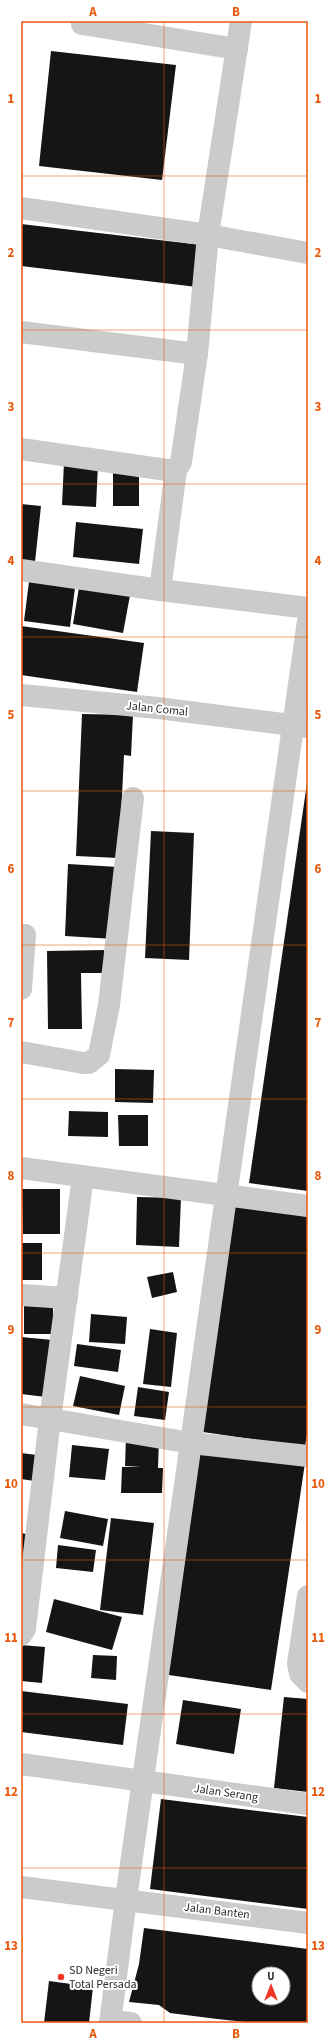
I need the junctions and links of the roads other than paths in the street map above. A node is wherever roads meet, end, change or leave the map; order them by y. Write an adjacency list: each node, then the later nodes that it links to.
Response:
1 (241, 21): 3 (street)
2 (82, 24): 3 (street)
3 (237, 49): 5 (street)
4 (21, 208): 5 (street)
5 (208, 235): 6 (street); 8 (street)
6 (308, 253)
7 (21, 332): 8 (street)
8 (197, 354): 10 (street)
9 (21, 449): 10 (street)
10 (176, 470): 12 (street)
11 (21, 570): 12 (street)
12 (160, 590): 13 (street)
13 (308, 608)
14 (308, 620): 16 (street)
15 (21, 695): 16 (street, Jalan Comal)
16 (301, 726): 23 (street)
17 (133, 798): 20 (street)
18 (25, 935): 19 (street)
19 (21, 989)
20 (21, 1052)
21 (21, 1168): 22 (street)
22 (83, 1177): 23 (street); 26 (street)
23 (226, 1197): 24 (street); 29 (street)
24 (308, 1206)
25 (21, 1295): 26 (street)
26 (67, 1298): 28 (street)
27 (21, 1414): 28 (street)
28 (50, 1419): 29 (street); 31 (street)
29 (191, 1442): 30 (street); 36 (street)
30 (308, 1456)
31 (29, 1524): 33 (street)
32 (308, 1596): 34 (street)
33 (21, 1635)
34 (308, 1682)
35 (21, 1764): 36 (street, Jalan Serang)
36 (143, 1781): 37 (street, Jalan Serang); 39 (street)
37 (308, 1804)
38 (21, 1887): 39 (street, Jalan Banten)
39 (126, 1899): 40 (street, Jalan Banten); 41 (street)
40 (308, 1923)
41 (118, 2022)

